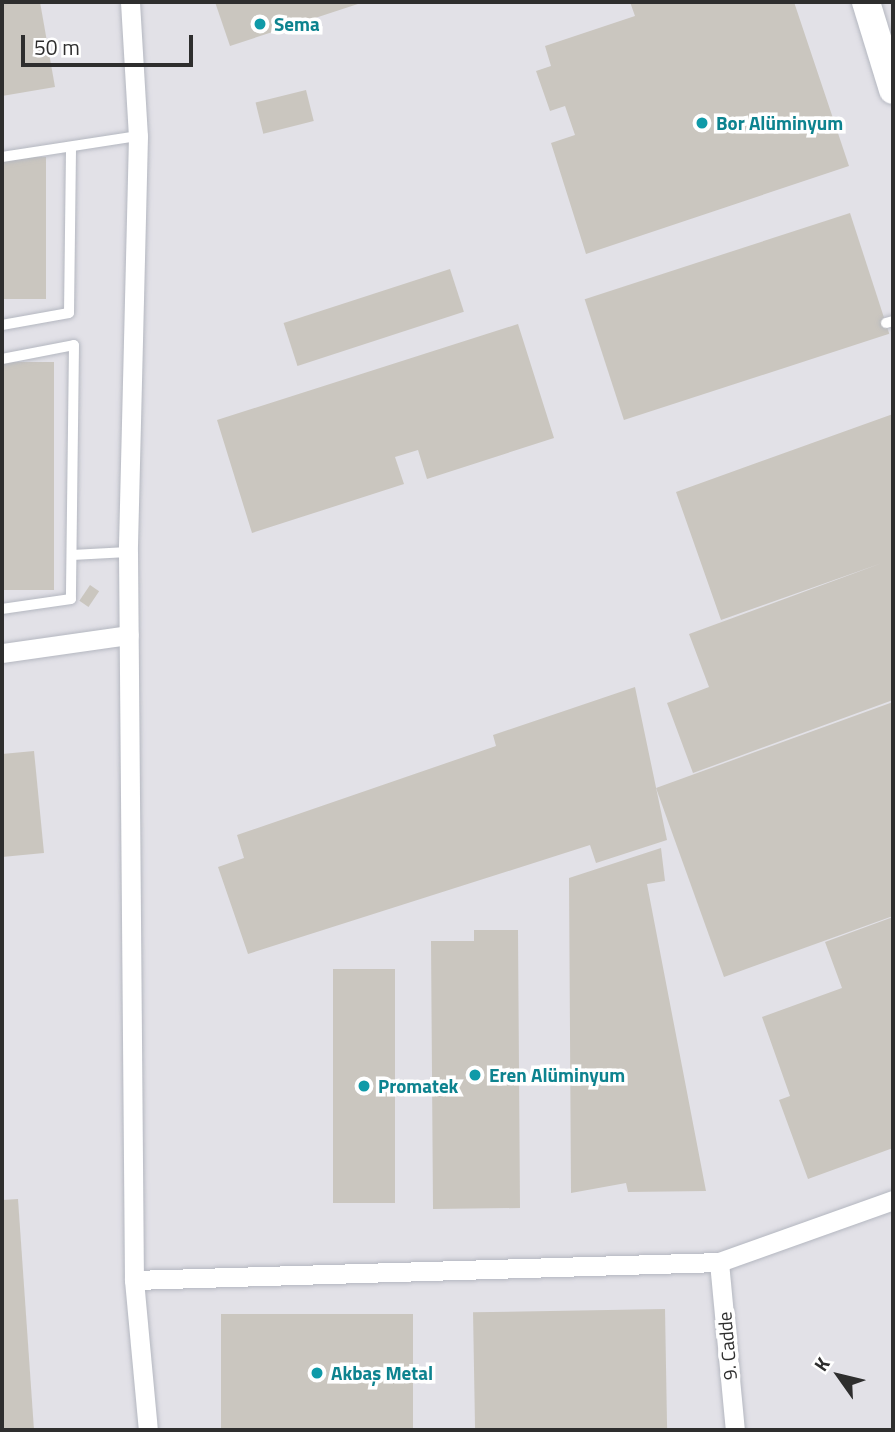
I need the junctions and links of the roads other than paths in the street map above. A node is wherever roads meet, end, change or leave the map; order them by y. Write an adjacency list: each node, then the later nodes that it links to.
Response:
1 (130, 2): 4 (street)
2 (866, 2): 3 (street)
3 (893, 90)
4 (138, 136): 5 (lane); 9 (street)
5 (71, 147): 6 (lane); 7 (lane)
6 (2, 157)
7 (2, 326)
8 (2, 359): 10 (lane)
9 (128, 552): 10 (lane); 12 (street)
10 (72, 555): 11 (lane)
11 (2, 610)
12 (129, 635): 13 (street); 16 (street)
13 (2, 653)
14 (893, 1200): 15 (street)
15 (719, 1262): 16 (street); 18 (street, 9. Cadde)
16 (134, 1280): 17 (street)
17 (148, 1430)
18 (735, 1430)

